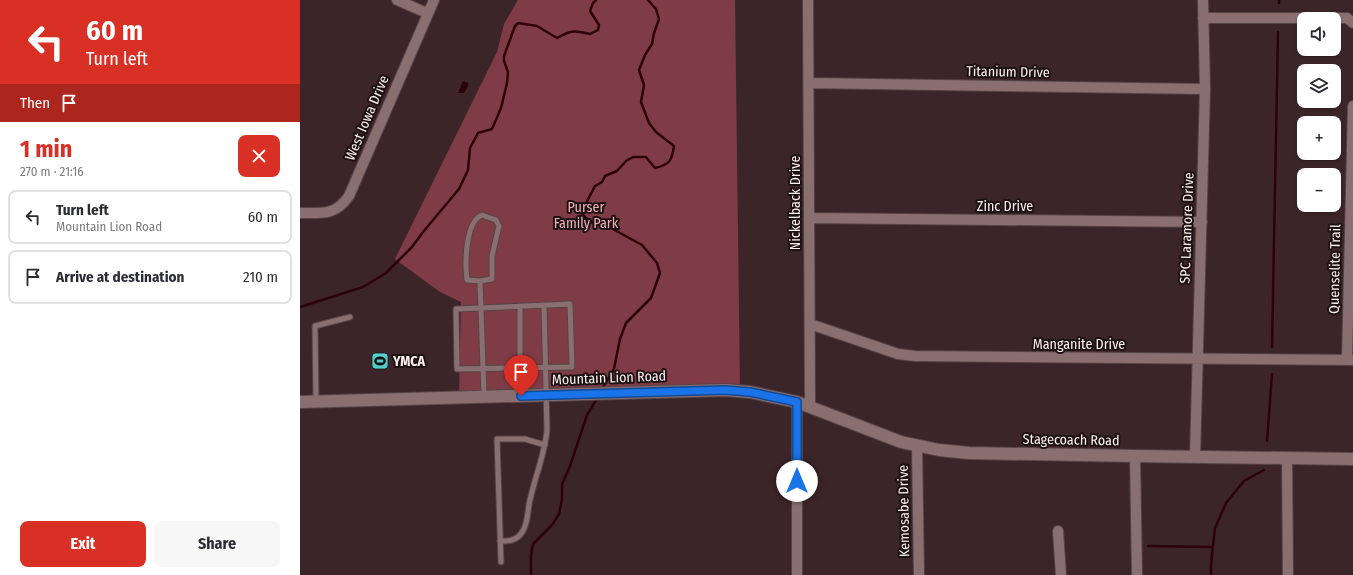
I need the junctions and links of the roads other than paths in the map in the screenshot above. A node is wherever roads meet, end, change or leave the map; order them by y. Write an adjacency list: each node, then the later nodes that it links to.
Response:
1 (397, 0): 5 (street)
2 (434, 0): 5 (street, West Iowa Drive)
3 (808, 0): 8 (street, Nickelback Drive)
4 (1203, 0): 6 (street, SPC Laramore Drive)
5 (427, 13): 11 (street, West Iowa Drive)
6 (1203, 18): 7 (street); 9 (street, SPC Laramore Drive)
7 (1353, 23)
8 (809, 83): 9 (street, Titanium Drive); 12 (street, Nickelback Drive)
9 (1206, 89): 13 (street, SPC Laramore Drive)
10 (1353, 106): 21 (street, Quenselite Trail)
11 (300, 213)
12 (809, 218): 13 (street, Zinc Drive); 19 (street, Nickelback Drive)
13 (1202, 222): 20 (street, SPC Laramore Drive)
14 (480, 280): 14 (lane); 17 (lane)
15 (544, 305): 16 (lane); 24 (lane); 24 (lane)
16 (520, 306): 17 (lane); 23 (lane)
17 (481, 308): 22 (lane); 22 (lane)
18 (350, 317): 28 (lane)
19 (810, 324): 20 (street, Manganite Drive); 30 (street, Nickelback Drive)
20 (1198, 359): 21 (street, Manganite Drive); 34 (street, SPC Laramore Drive)
21 (1350, 360)
22 (483, 368): 23 (lane); 26 (lane)
23 (520, 368): 24 (lane)
24 (546, 368): 25 (lane)
25 (546, 396): 26 (street, Mountain Lion Road); 29 (street, Mountain Lion Road); 31 (lane)
26 (484, 397): 28 (street, Mountain Lion Road)
27 (300, 402): 28 (street, Mountain Lion Road)
28 (316, 402)
29 (797, 402): 30 (street, Stagecoach Road); 40 (street)
30 (810, 407): 32 (street, Stagecoach Road)
31 (545, 445): 38 (lane); 38 (lane)
32 (917, 446): 33 (street, Stagecoach Road); 41 (street, Kemosabe Drive)
33 (1135, 456): 34 (street, Stagecoach Road); 43 (street)
34 (1194, 457): 35 (street, Stagecoach Road)
35 (1287, 458): 36 (street, Stagecoach Road); 44 (street)
36 (1353, 459)
37 (1058, 531): 42 (street)
38 (500, 541): 39 (lane)
39 (501, 562)
40 (797, 575)
41 (919, 575)
42 (1061, 575)
43 (1137, 575)
44 (1288, 575)

